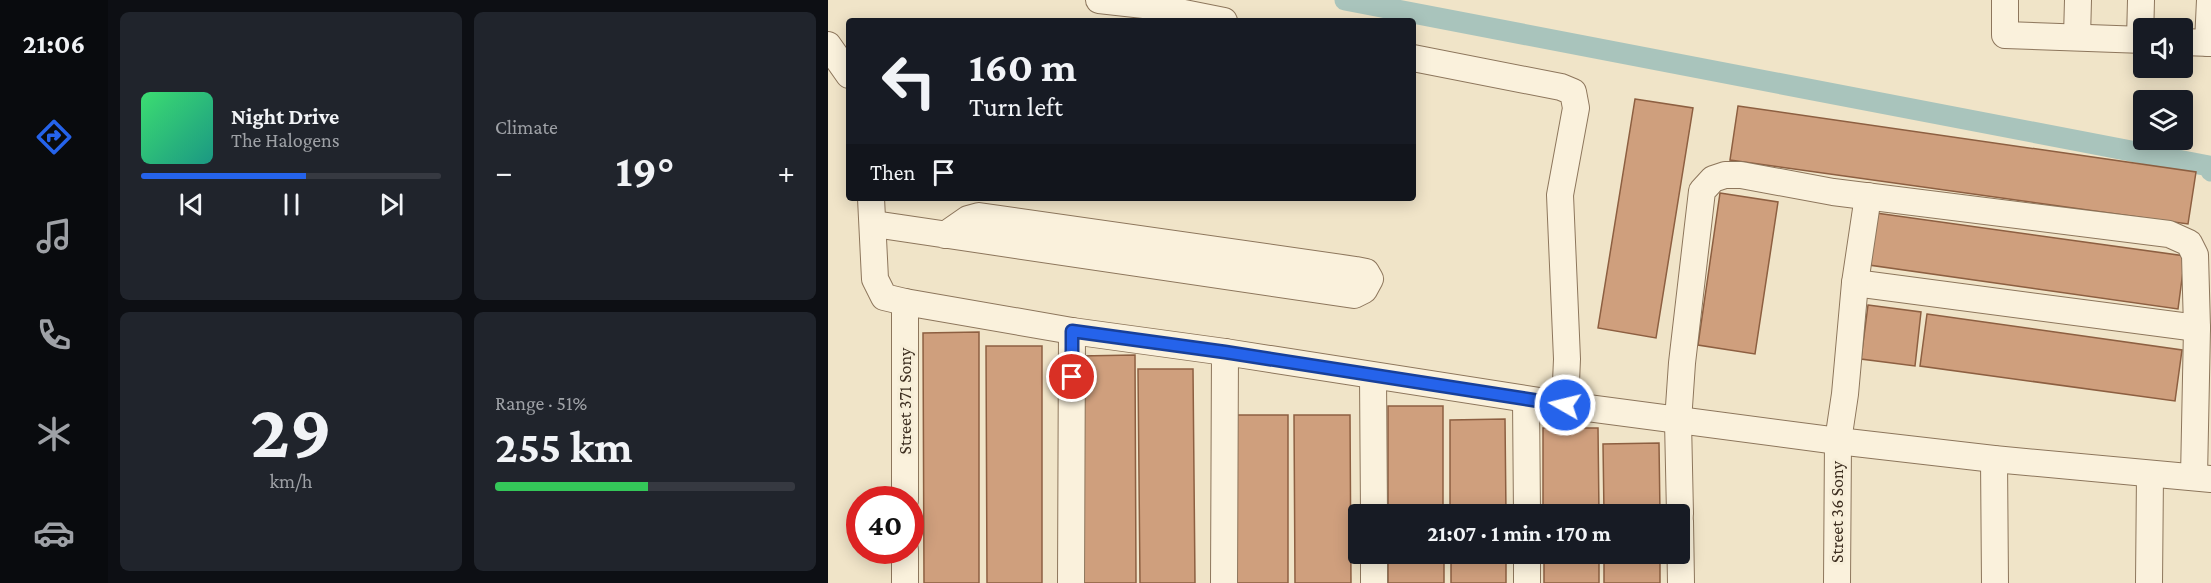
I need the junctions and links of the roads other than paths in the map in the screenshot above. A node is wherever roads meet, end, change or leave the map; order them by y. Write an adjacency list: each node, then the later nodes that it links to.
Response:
1 (1099, 0): 6 (street)
2 (2006, 0): 8 (street)
3 (2078, 0): 8 (street)
4 (2141, 0): 7 (street)
5 (2210, 0): 10 (street)
6 (1209, 18)
7 (2141, 18)
8 (2077, 37): 9 (street)
9 (2133, 40)
10 (2200, 42)
11 (828, 45): 13 (street)
12 (1416, 59): 25 (street)
13 (846, 71)
14 (1868, 196): 18 (street, Street 36 Sony); 20 (street); 26 (street)
15 (871, 201): 16 (street)
16 (874, 224): 17 (street); 19 (street)
17 (945, 235): 17 (street)
18 (1855, 283): 20 (street); 27 (street, Street 36 Sony)
19 (905, 302): 21 (street); 31 (street, Street 371 Sony)
20 (2197, 328): 30 (street)
21 (1072, 331): 22 (street); 40 (street)
22 (1225, 352): 23 (street); 41 (street)
23 (1373, 377): 24 (street); 32 (street)
24 (1526, 400): 25 (street); 33 (street)
25 (1565, 405): 26 (street)
26 (1678, 421): 27 (street); 34 (street)
27 (1838, 441): 28 (street); 45 (street, Street 36 Sony)
28 (1994, 459): 29 (street); 46 (street)
29 (2150, 474): 30 (street); 47 (street)
30 (2203, 478)
31 (905, 486)
32 (1374, 504)
33 (1527, 504)
34 (1680, 504)
35 (905, 564): 39 (street)
36 (1374, 564): 42 (street)
37 (1527, 564): 43 (street)
38 (1681, 564): 44 (street)
39 (905, 583)
40 (1071, 583)
41 (1224, 583)
42 (1374, 583)
43 (1527, 583)
44 (1681, 583)
45 (1837, 583)
46 (1995, 583)
47 (2149, 583)

